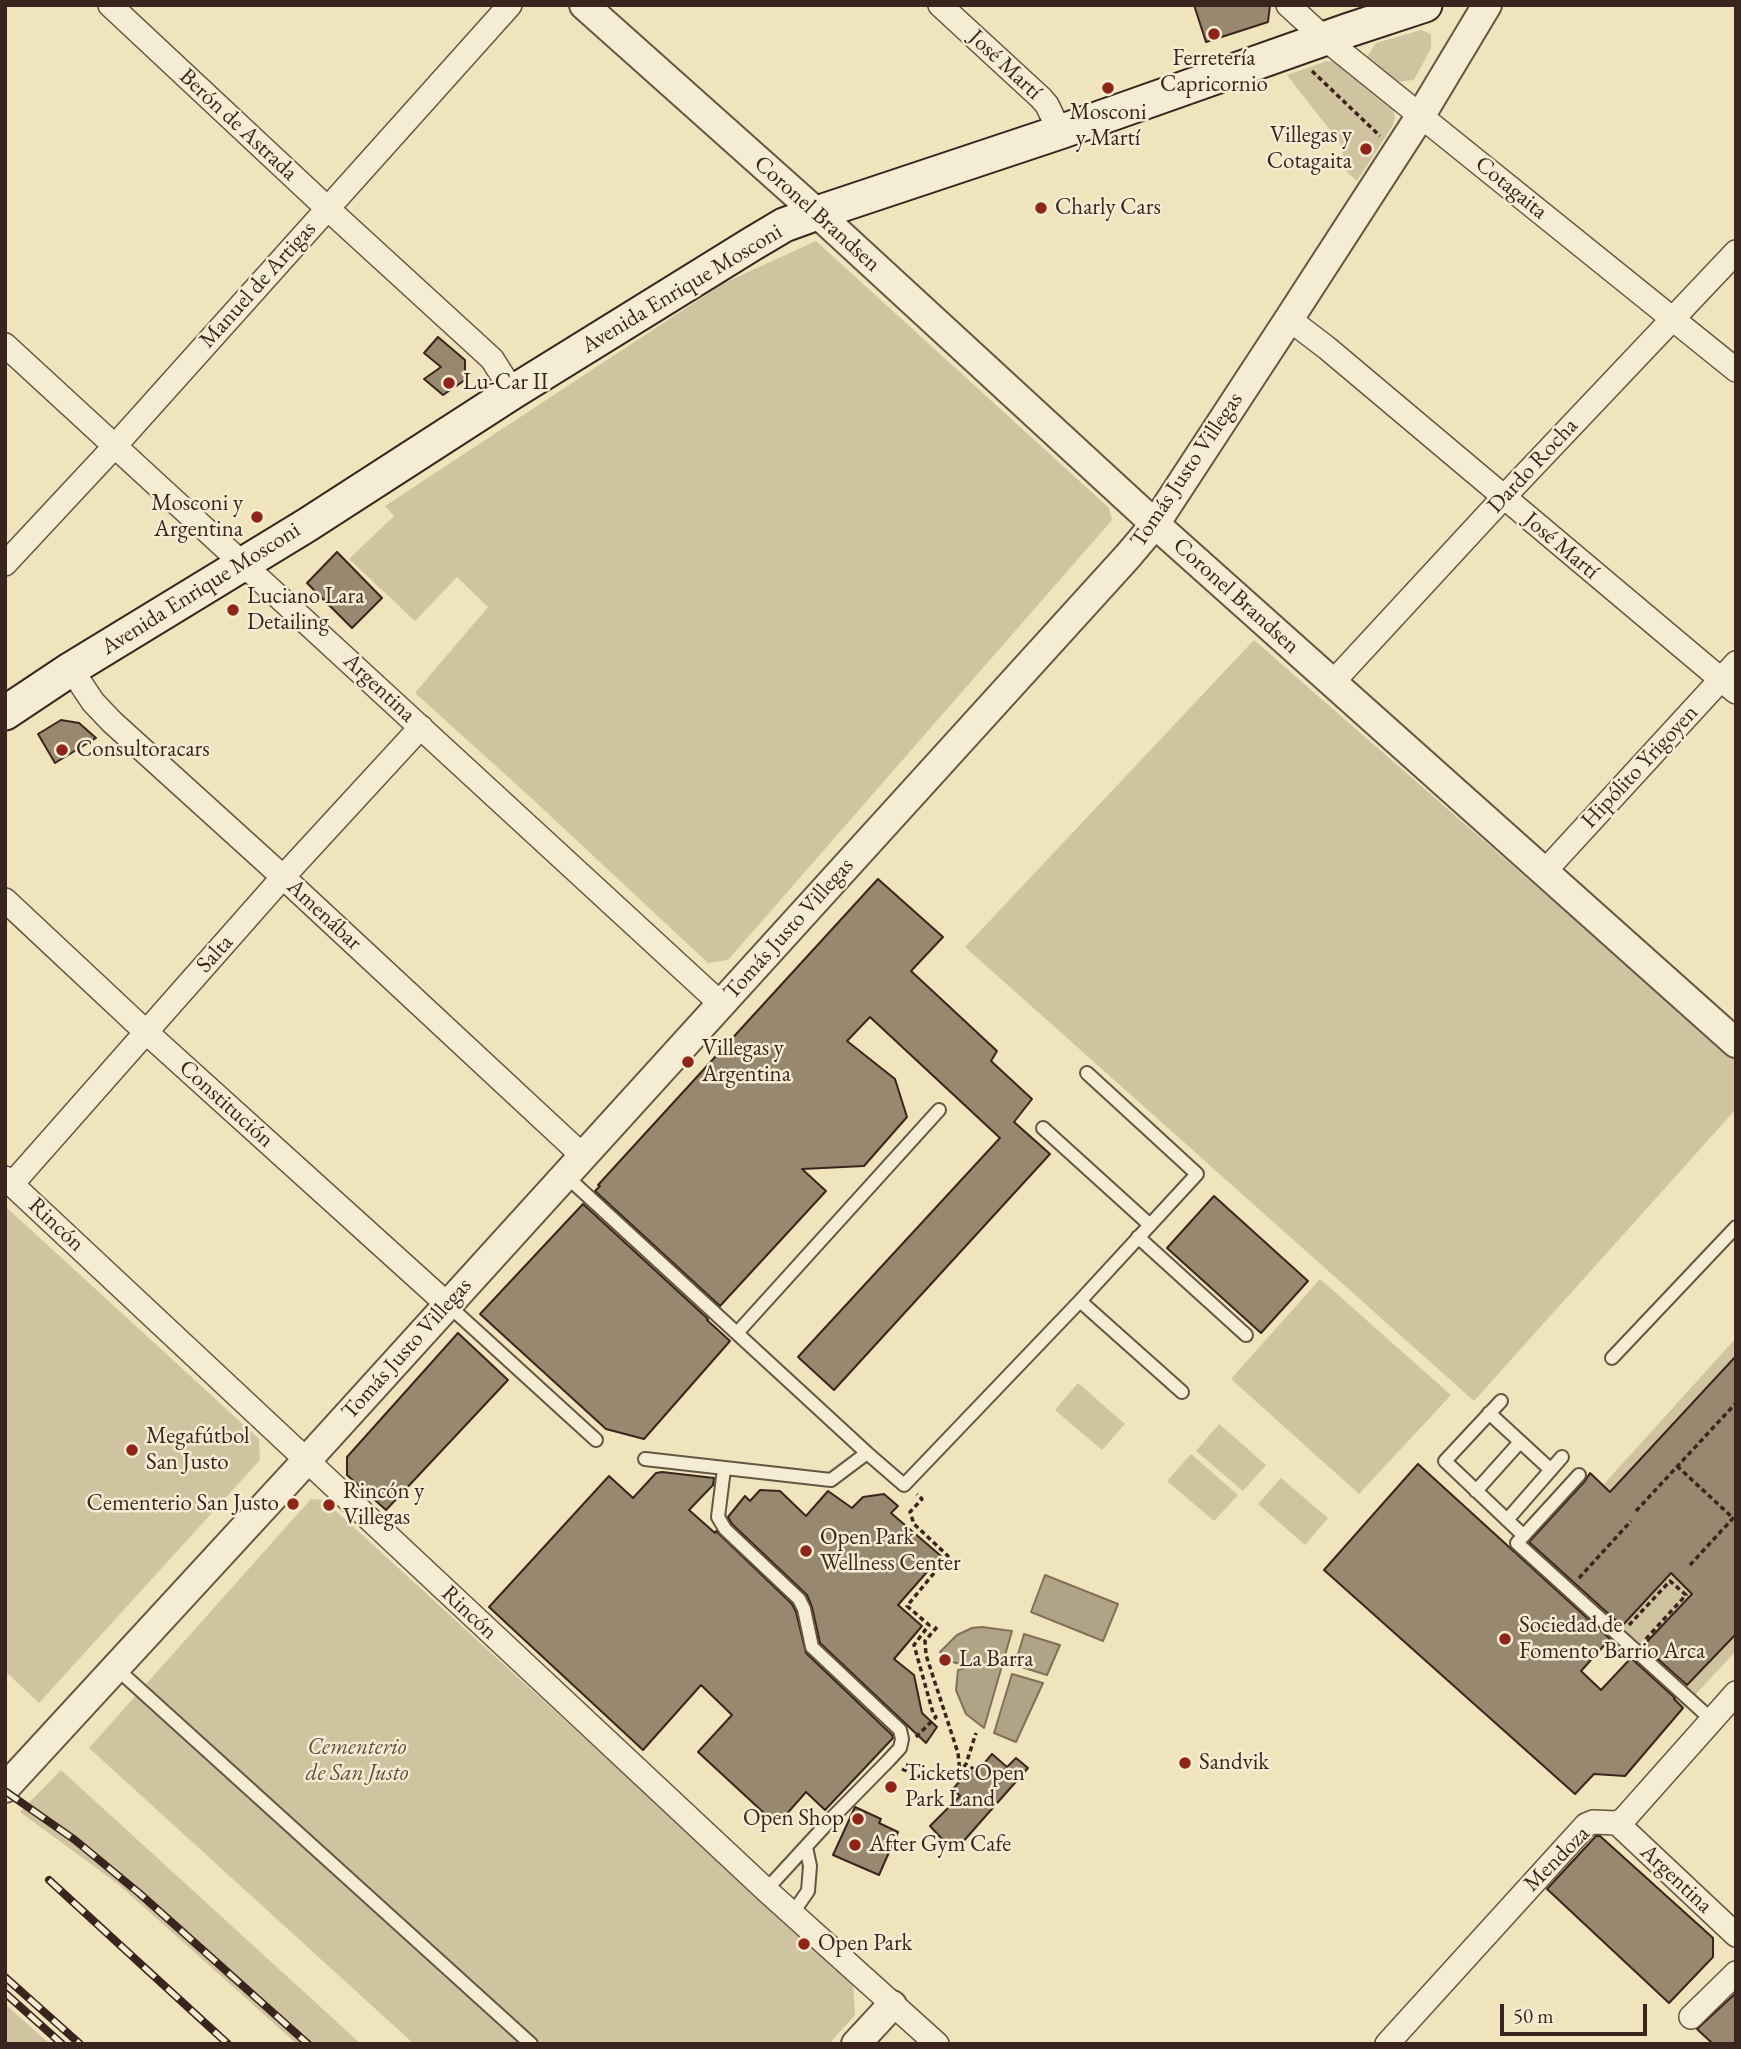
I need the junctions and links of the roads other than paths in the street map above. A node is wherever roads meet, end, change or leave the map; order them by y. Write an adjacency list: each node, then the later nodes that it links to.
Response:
1 (110, 5): 11 (street, Berón de Astrada)
2 (510, 5): 11 (street, Manuel de Artigas)
3 (584, 5): 12 (street, Coronel Brandsen)
4 (940, 5): 10 (street, José Martí)
5 (1288, 5): 8 (street, Cotagaita)
6 (1425, 5): 8 (main road, Avenida Enrique Mosconi)
7 (1487, 5): 9 (street, Tomás Justo Villegas)
8 (1324, 38): 9 (street, Cotagaita); 10 (main road, Avenida Enrique Mosconi)
9 (1421, 115): 14 (street, Tomás Justo Villegas); 15 (street, Cotagaita)
10 (1060, 132): 12 (main road, Avenida Enrique Mosconi)
11 (327, 208): 18 (street, Berón de Astrada); 19 (street, Manuel de Artigas)
12 (817, 212): 18 (main road, Avenida Enrique Mosconi); 21 (street, Coronel Brandsen)
13 (1736, 252): 15 (street, Dardo Rocha)
14 (1289, 319): 20 (street, José Martí); 21 (street, Tomás Justo Villegas)
15 (1673, 319): 17 (street, Cotagaita); 20 (street, Dardo Rocha)
16 (5, 345): 19 (street, Argentina)
17 (1736, 370)
18 (513, 392): 23 (main road, Avenida Enrique Mosconi)
19 (114, 447): 22 (street, Manuel de Artigas); 23 (street, Argentina)
20 (1503, 498): 25 (street, José Martí); 26 (street, Dardo Rocha)
21 (1155, 524): 26 (street, Coronel Brandsen); 32 (street, Tomás Justo Villegas)
22 (5, 564)
23 (242, 564): 24 (main road, Avenida Enrique Mosconi); 28 (street, Argentina)
24 (71, 669): 27 (main road, Avenida Enrique Mosconi); 30 (street, Amenábar)
25 (1731, 678): 29 (street, Hipólito Yrigoyen)
26 (1333, 682): 29 (street, Coronel Brandsen)
27 (5, 713)
28 (421, 727): 30 (street, Salta); 32 (street, Argentina)
29 (1545, 871): 34 (street, Coronel Brandsen)
30 (283, 877): 33 (street, Salta); 38 (street, Amenábar)
31 (5, 900): 33 (street, Constitución)
32 (721, 1004): 38 (street, Tomás Justo Villegas)
33 (146, 1032): 39 (street, Salta); 44 (street, Constitución)
34 (1736, 1043)
35 (1087, 1073): 40 (lane)
36 (939, 1110): 45 (lane)
37 (1043, 1128): 40 (lane)
38 (574, 1166): 44 (street, Tomás Justo Villegas); 45 (lane)
39 (8, 1181): 56 (street, Rincón)
40 (1150, 1225): 42 (lane)
41 (1736, 1227): 47 (lane)
42 (1138, 1237): 43 (lane); 46 (lane)
43 (1080, 1301): 48 (lane); 53 (lane)
44 (447, 1305): 51 (lane); 56 (street, Tomás Justo Villegas)
45 (737, 1334): 53 (lane)
46 (1246, 1335)
47 (1612, 1358)
48 (1182, 1392)
49 (1501, 1401): 50 (lane)
50 (1489, 1413): 52 (lane); 60 (lane)
51 (596, 1440)
52 (1520, 1442): 58 (lane); 60 (lane)
53 (867, 1453): 57 (lane)
54 (1562, 1457): 58 (lane)
55 (645, 1459): 57 (lane)
56 (307, 1460): 63 (street, Tomás Justo Villegas); 69 (street, Rincón)
57 (724, 1469): 68 (lane)
58 (1551, 1470): 61 (lane)
59 (1579, 1475): 62 (lane)
60 (1476, 1491): 61 (lane)
61 (1507, 1520): 62 (lane)
62 (1523, 1535): 65 (lane)
63 (116, 1668): 66 (street, Tomás Justo Villegas); 75 (lane)
64 (1736, 1693): 65 (street, Mendoza)
65 (1712, 1720): 67 (street, Mendoza)
66 (5, 1788)
67 (1617, 1823): 71 (street, Argentina); 78 (street, Mendoza)
68 (806, 1847): 69 (lane); 70 (lane)
69 (766, 1890): 70 (street, Rincón)
70 (792, 1914): 73 (street, Rincón)
71 (1736, 1935)
72 (1736, 1973): 74 (street)
73 (892, 2005): 76 (street); 77 (street, Rincón)
74 (1691, 2017)
75 (531, 2044)
76 (856, 2044)
77 (937, 2044)
78 (1387, 2044)

